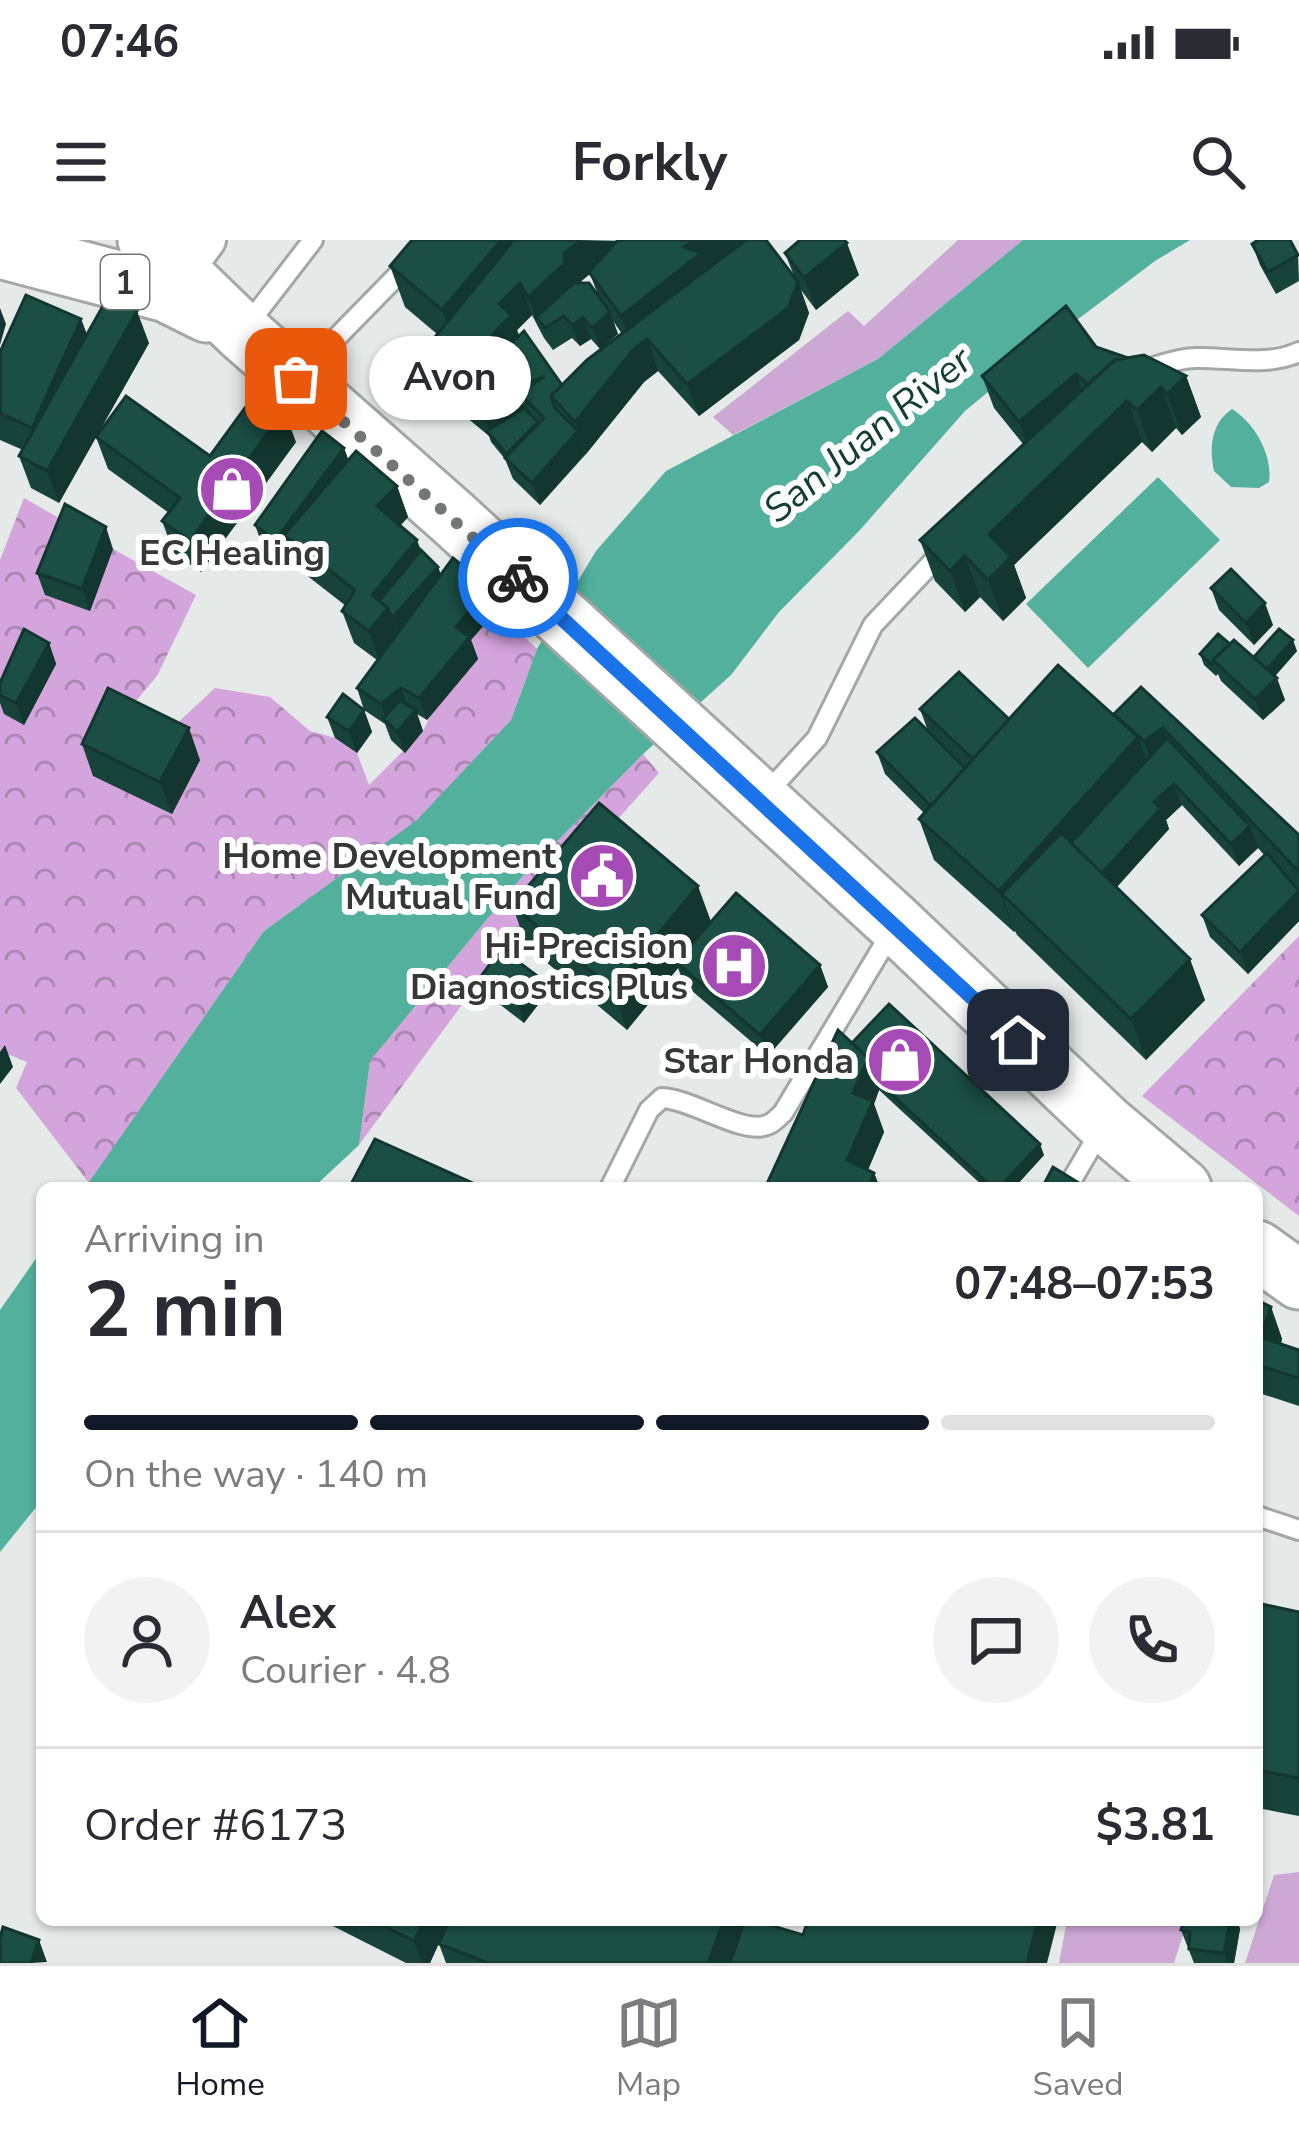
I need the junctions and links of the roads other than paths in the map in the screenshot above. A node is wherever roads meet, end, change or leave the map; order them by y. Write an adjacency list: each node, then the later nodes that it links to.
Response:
1 (313, 240): 5 (lane)
2 (432, 240): 8 (lane)
3 (0, 249): 4 (highway, 1)
4 (176, 262): 5 (highway, 1)
5 (242, 332): 8 (highway, 1)
6 (1299, 352): 7 (lane)
7 (1125, 375)
8 (296, 379): 10 (highway, 1)
9 (954, 540): 10 (lane)
10 (760, 800): 11 (highway, 1)
11 (896, 923): 12 (highway, 1); 13 (lane)
12 (1105, 1123): 14 (lane); 15 (highway, 1)
13 (613, 1182)
14 (1071, 1182)
15 (1175, 1182)
16 (1263, 1254): 17 (highway)
17 (1299, 1280)
18 (1263, 1518): 19 (lane)
19 (1299, 1530)

